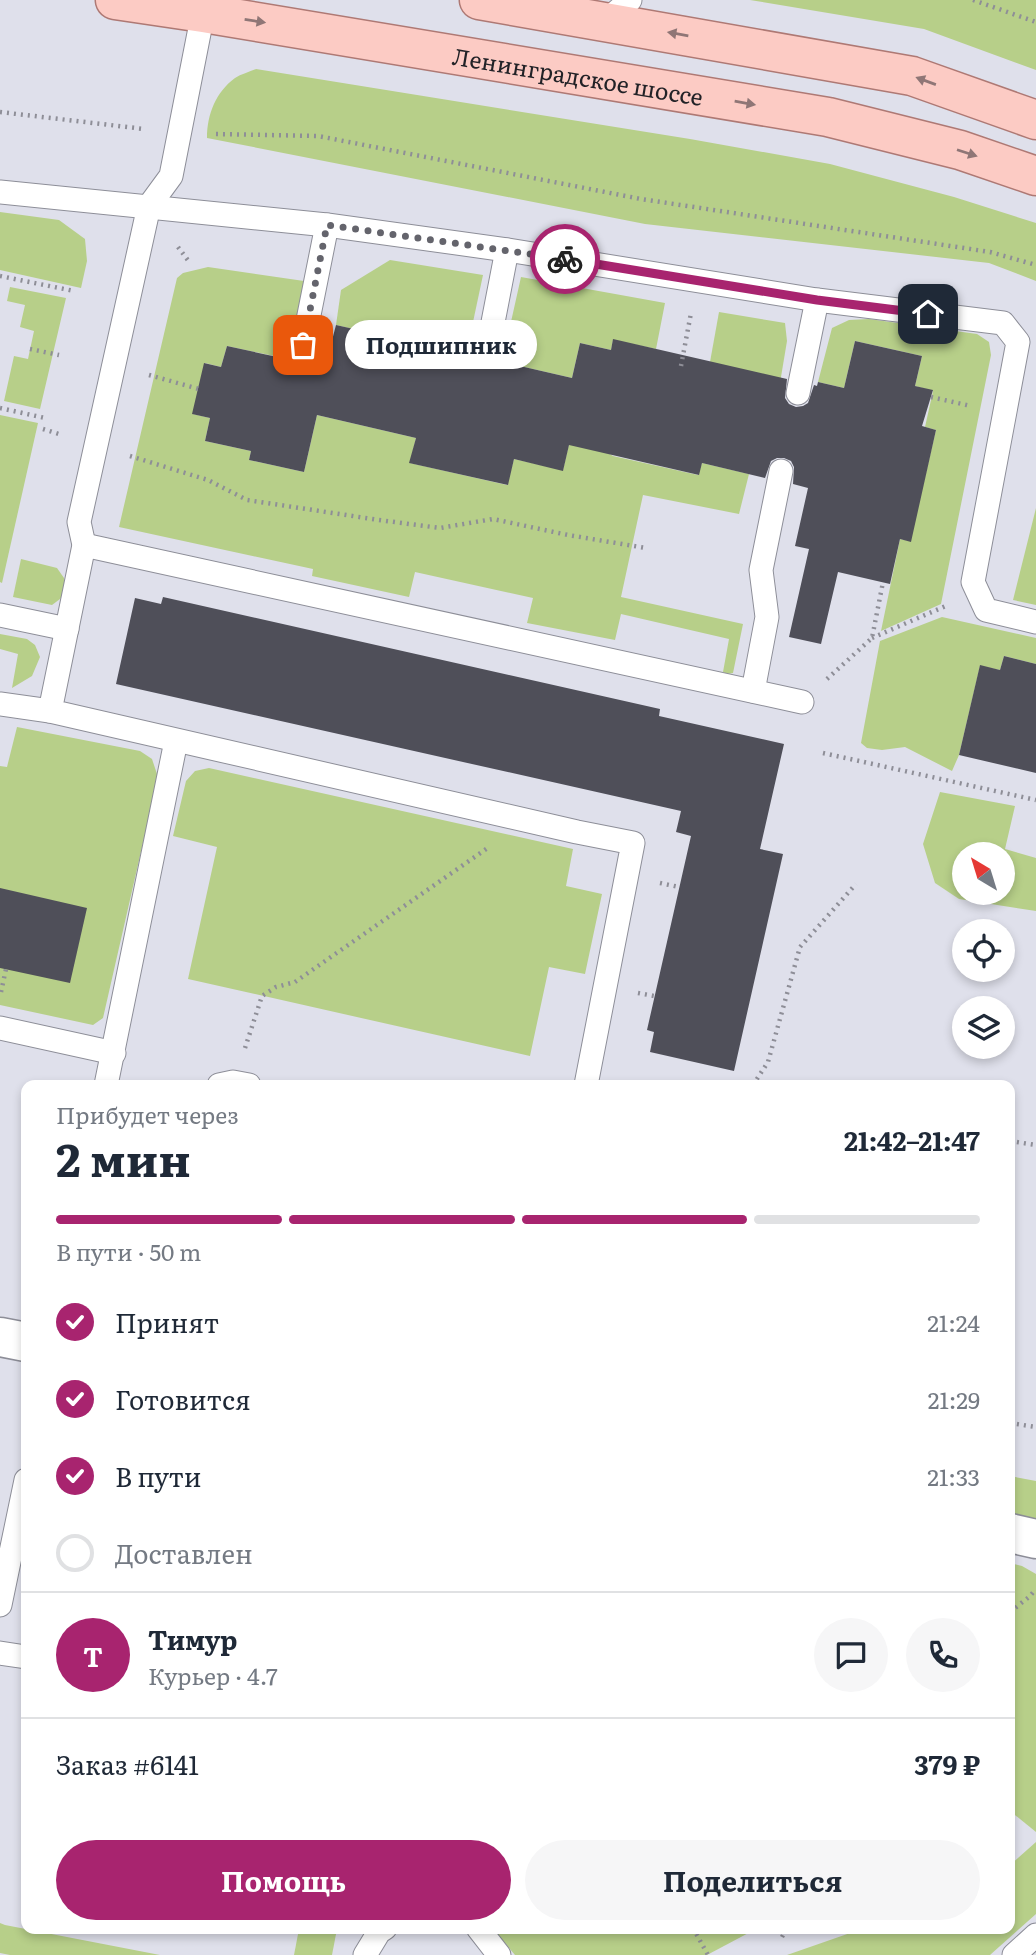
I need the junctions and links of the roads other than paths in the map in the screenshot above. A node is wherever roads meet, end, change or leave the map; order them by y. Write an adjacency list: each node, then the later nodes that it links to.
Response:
1 (115, 0): 4 (main road, Ленинградское шоссе)
2 (479, 0): 3 (main road)
3 (618, 11): 5 (main road, one-way to 3)
4 (203, 13): 6 (main road, Ленинградское шоссе, one-way to 6); 8 (lane)
5 (1036, 120)
6 (1036, 176)
7 (0, 192): 8 (lane)
8 (149, 206): 9 (lane); 16 (lane)
9 (327, 225): 10 (lane); 12 (lane)
10 (507, 250): 11 (lane); 13 (lane)
11 (817, 300): 14 (lane); 18 (lane)
12 (303, 345)
13 (488, 348)
14 (798, 393)
15 (781, 471): 20 (lane)
16 (84, 545): 19 (lane); 20 (lane)
17 (0, 615): 19 (lane)
18 (1036, 622)
19 (67, 629): 23 (lane)
20 (753, 691): 21 (lane)
21 (802, 702)
22 (0, 704): 23 (lane)
23 (50, 711): 24 (lane)
24 (176, 741): 26 (lane); 28 (lane)
25 (0, 1028): 26 (lane)
26 (114, 1053): 27 (lane)
27 (107, 1080)
28 (587, 1080)
29 (0, 1337): 30 (street)
30 (21, 1341)
31 (21, 1504): 34 (lane)
32 (1015, 1534): 33 (street)
33 (1036, 1539)
34 (0, 1605)
35 (0, 1653): 36 (lane)
36 (21, 1656)
37 (378, 1934): 40 (lane)
38 (483, 1934): 41 (lane)
39 (1036, 1935): 42 (lane)
40 (365, 1955)
41 (499, 1955)
42 (1014, 1955)

